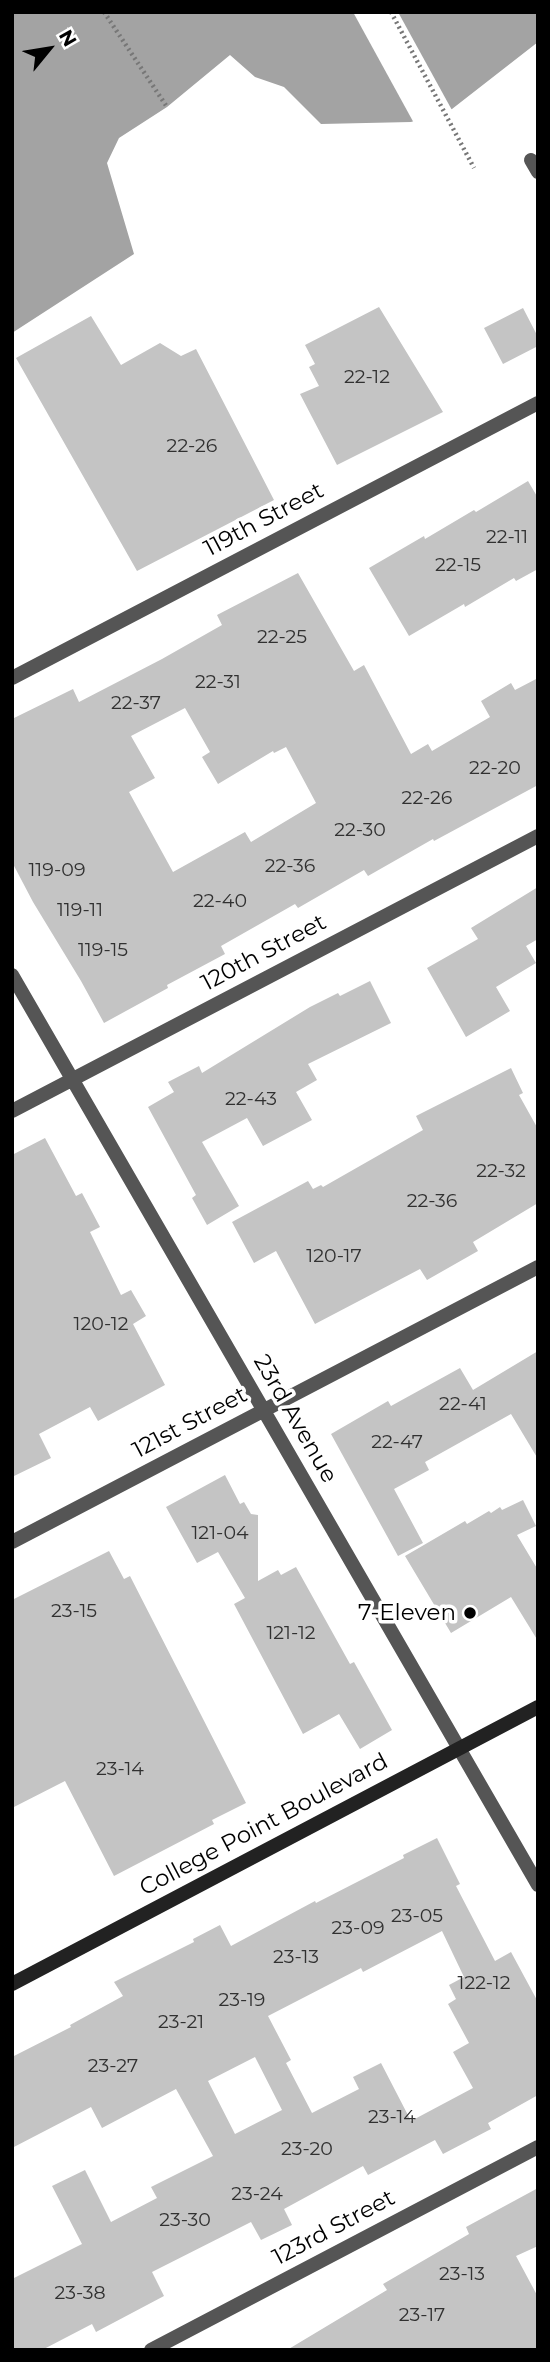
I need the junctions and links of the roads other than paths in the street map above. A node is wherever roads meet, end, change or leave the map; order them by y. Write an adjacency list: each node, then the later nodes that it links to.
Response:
1 (538, 403): 2 (street, 119th Street)
2 (12, 678)
3 (538, 836): 5 (street, 120th Street)
4 (12, 975): 5 (street, 23rd Avenue)
5 (73, 1080): 6 (street, 120th Street); 8 (street, 23rd Avenue)
6 (12, 1111)
7 (538, 1267): 8 (street, 121st Street)
8 (263, 1410): 9 (street, 121st Street); 11 (street, 23rd Avenue)
9 (12, 1542)
10 (538, 1707): 11 (street, College Point Boulevard)
11 (459, 1748): 12 (street, 23rd Avenue); 13 (street, College Point Boulevard)
12 (538, 1885)
13 (12, 1984)
14 (538, 2147): 15 (street, 123rd Street)
15 (151, 2350)

